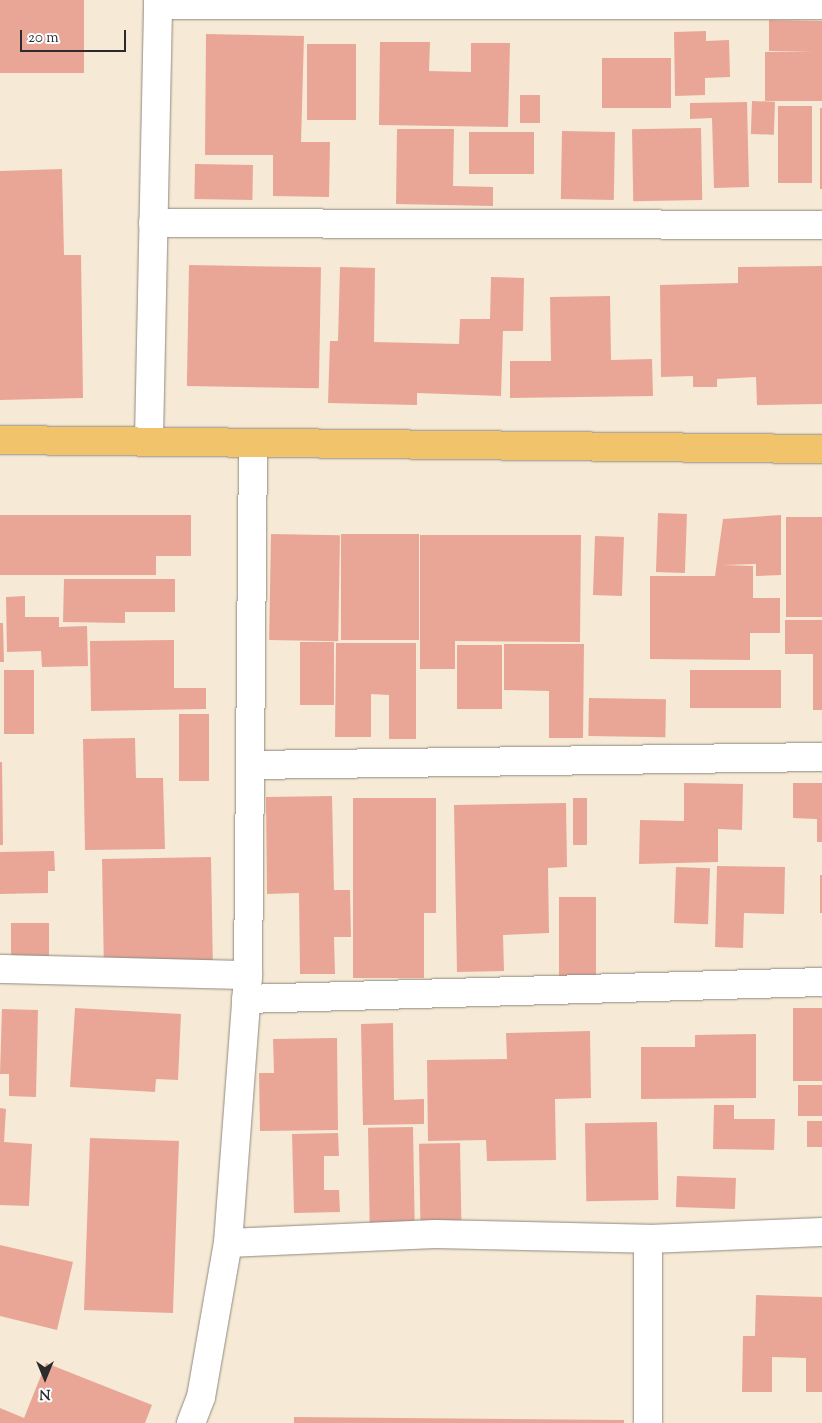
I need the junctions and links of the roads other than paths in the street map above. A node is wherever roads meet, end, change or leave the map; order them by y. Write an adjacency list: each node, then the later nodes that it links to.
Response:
1 (158, 3): 2 (street); 4 (street)
2 (661, 4): 3 (street)
3 (822, 5)
4 (153, 223): 5 (street); 6 (street)
5 (822, 225)
6 (149, 438): 7 (main road); 8 (main road)
7 (0, 440)
8 (253, 444): 9 (main road); 11 (street)
9 (822, 449)
10 (822, 757): 11 (street)
11 (250, 765): 14 (street)
12 (0, 969): 14 (street)
13 (822, 982): 14 (street)
14 (247, 987): 17 (street)
15 (822, 1232): 16 (street)
16 (648, 1239): 17 (street); 19 (street)
17 (228, 1243): 18 (street)
18 (191, 1423)
19 (648, 1423)

